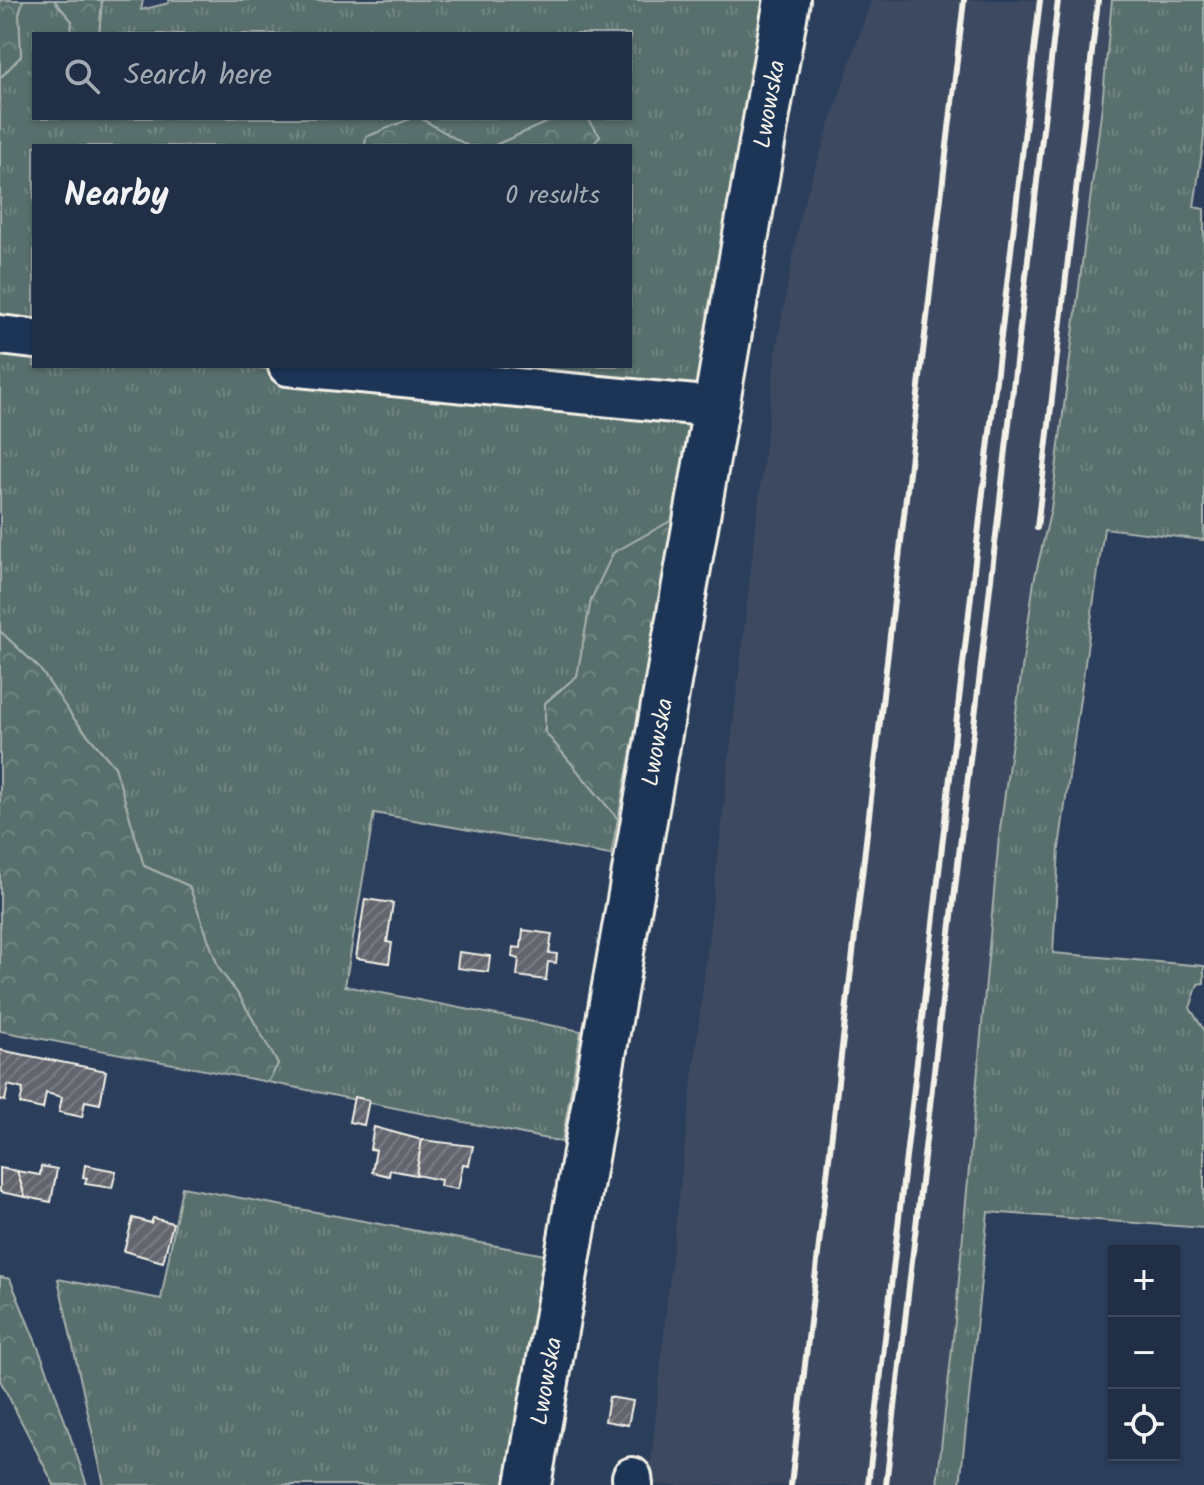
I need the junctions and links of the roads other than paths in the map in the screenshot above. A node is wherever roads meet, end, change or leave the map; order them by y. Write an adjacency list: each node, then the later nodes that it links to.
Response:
1 (787, 0): 5 (main road, Lwowska)
2 (0, 335): 3 (street)
3 (32, 339)
4 (309, 368): 5 (street)
5 (716, 407): 6 (main road, Lwowska)
6 (528, 1485)

